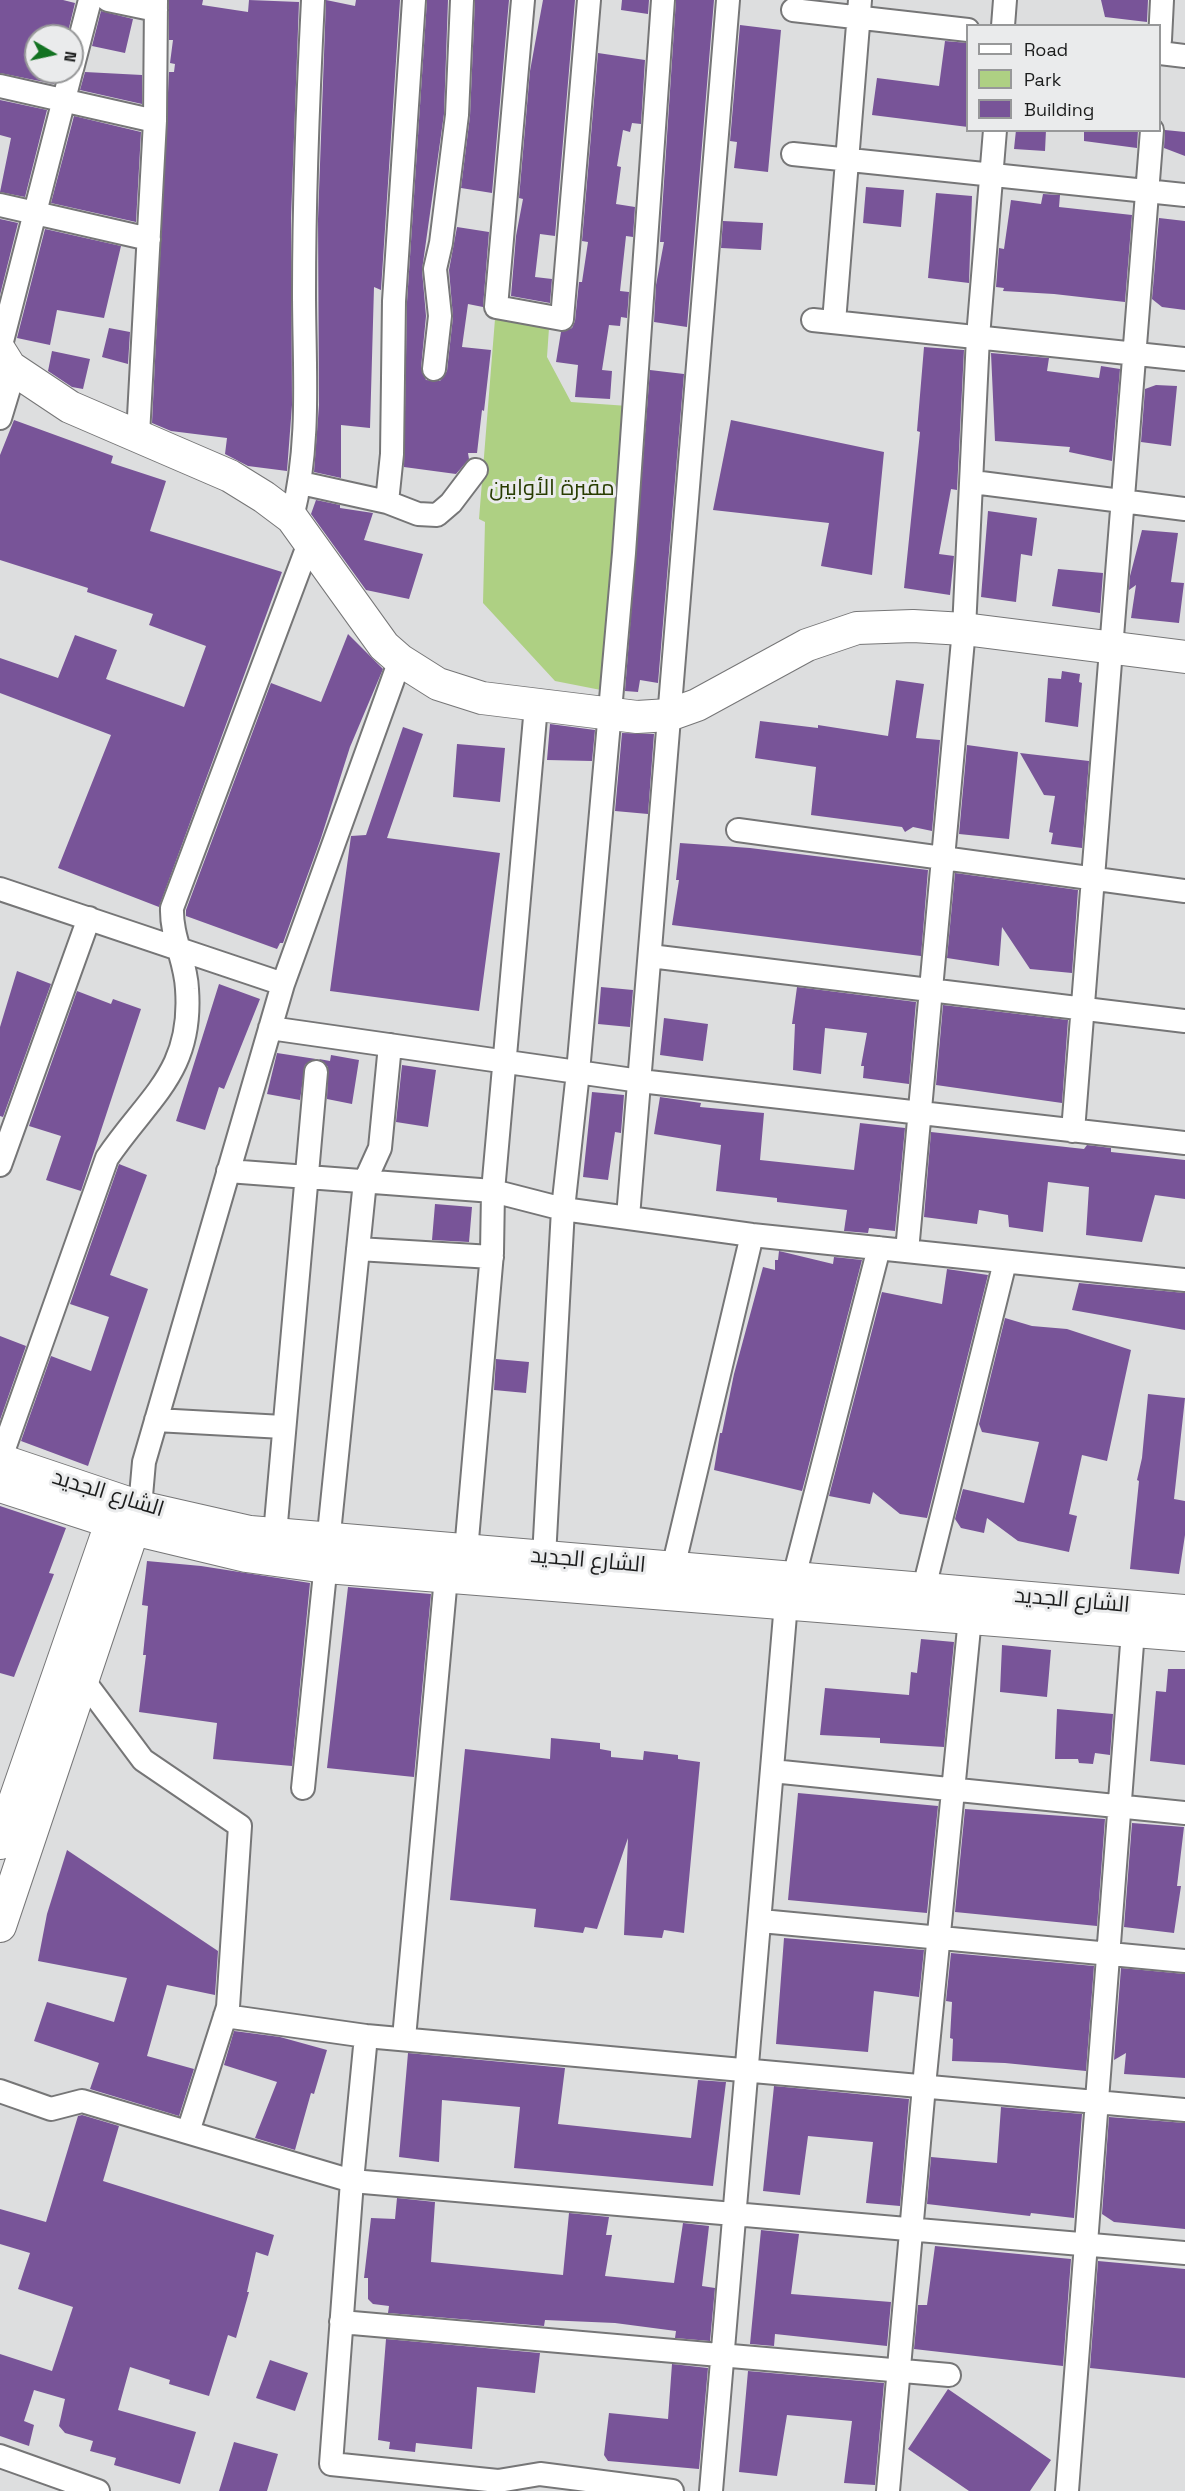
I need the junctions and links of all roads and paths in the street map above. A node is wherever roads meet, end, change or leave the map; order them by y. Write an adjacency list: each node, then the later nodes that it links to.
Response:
1 (90, 0): 15 (street)
2 (108, 0): 12 (street)
3 (313, 0): 44 (street)
4 (414, 0): 45 (street)
5 (462, 0): 39 (street)
6 (523, 0): 7 (street)
7 (589, 0)
8 (663, 0): 54 (street)
9 (728, 0): 55 (street)
10 (1005, 0): 16 (street)
11 (1162, 0): 17 (street)
12 (156, 5): 24 (street)
13 (859, 9): 14 (street); 18 (street); 28 (street)
14 (793, 10)
15 (84, 24)
16 (1003, 24)
17 (1161, 24)
18 (966, 30)
19 (1161, 53): 20 (street)
20 (1185, 56)
21 (68, 84): 23 (street)
22 (0, 86): 23 (street)
23 (63, 102): 24 (street); 33 (street)
24 (155, 121): 34 (street)
25 (995, 132): 29 (street)
26 (1152, 132): 30 (street)
27 (793, 154): 28 (street)
28 (847, 160): 29 (street); 35 (street)
29 (991, 175): 30 (street); 35 (street)
30 (1147, 191): 31 (street); 36 (street)
31 (1185, 195)
32 (0, 204): 33 (street)
33 (36, 214): 34 (street); 37 (street)
34 (149, 239): 41 (street)
35 (978, 337): 36 (street); 43 (street)
36 (1133, 354): 38 (street); 46 (street)
37 (3, 356): 40 (street); 41 (street)
38 (1185, 359)
39 (434, 369)
40 (0, 418)
41 (138, 435): 48 (street)
42 (476, 470): 45 (street)
43 (973, 482): 46 (street); 49 (street)
44 (301, 483): 45 (street); 48 (street)
45 (387, 502)
46 (1122, 502): 47 (street); 50 (street)
47 (1185, 509)
48 (300, 531): 52 (street); 62 (street)
49 (964, 629): 50 (street); 55 (street); 57 (street)
50 (1111, 648): 51 (street); 58 (street)
51 (1185, 657)
52 (400, 660): 53 (street); 64 (street)
53 (536, 706): 54 (street); 70 (street)
54 (609, 714): 55 (street); 72 (street)
55 (669, 715): 63 (street)
56 (738, 830): 57 (street)
57 (942, 860): 58 (street); 65 (street)
58 (1094, 881): 60 (street); 66 (street)
59 (0, 889): 61 (street)
60 (1185, 891)
61 (89, 918): 62 (street); 77 (street)
62 (179, 949): 64 (street); 93 (street)
63 (650, 956): 65 (street); 73 (street)
64 (283, 984): 68 (street)
65 (929, 989): 66 (street); 74 (street)
66 (1084, 1008): 67 (street); 75 (street)
67 (1185, 1021)
68 (270, 1028): 69 (street); 78 (street)
69 (390, 1046): 70 (street); 80 (street)
70 (506, 1062): 72 (street); 81 (street)
71 (316, 1072): 79 (street)
72 (578, 1072): 73 (street); 82 (street)
73 (640, 1081): 74 (street); 83 (street)
74 (919, 1113): 75 (street); 87 (street)
75 (1073, 1131): 76 (street)
76 (1185, 1143)
77 (0, 1165)
78 (228, 1171): 79 (street); 91 (street)
79 (306, 1177): 80 (street); 92 (street)
80 (364, 1181): 81 (street); 86 (street)
81 (493, 1191): 82 (street); 88 (street)
82 (563, 1209): 83 (street); 99 (street)
83 (628, 1217): 84 (street)
84 (752, 1235): 85 (street); 100 (street)
85 (879, 1248): 87 (street); 103 (street)
86 (358, 1249): 88 (street); 98 (street)
87 (908, 1251): 89 (street)
88 (492, 1257): 97 (street)
89 (1005, 1262): 90 (street); 102 (street)
90 (1185, 1280)
91 (156, 1420): 92 (street); 95 (street)
92 (284, 1427): 96 (street)
93 (0, 1460): 95 (street, الشارع الجديد)
94 (0, 1485): 95 (street, الشارع الجديد)
95 (126, 1515): 96 (street, الشارع الجديد); 98 (street, الشارع الجديد); 109 (street); 115 (street)
96 (275, 1534): 98 (street, الشارع الجديد)
97 (466, 1551): 98 (street, الشارع الجديد); 99 (street, الشارع الجديد)
98 (328, 1554): 101 (street, الشارع الجديد); 111 (street)
99 (544, 1557): 100 (street, الشارع الجديد)
100 (673, 1568): 103 (street, الشارع الجديد)
101 (446, 1576): 103 (street, الشارع الجديد); 123 (street)
102 (924, 1588): 103 (street, الشارع الجديد); 105 (street, الشارع الجديد)
103 (790, 1590): 106 (street, الشارع الجديد); 110 (street)
104 (1185, 1604): 105 (street)
105 (1185, 1611)
106 (970, 1618): 107 (street, الشارع الجديد); 112 (street)
107 (1133, 1631): 108 (street, الشارع الجديد); 113 (street)
108 (1185, 1635)
109 (84, 1681): 117 (street); 121 (street)
110 (772, 1771): 112 (street); 116 (street)
111 (303, 1788)
112 (954, 1791): 113 (street); 118 (street)
113 (1119, 1807): 114 (street); 119 (street)
114 (1185, 1813)
115 (0, 1842)
116 (761, 1921): 118 (street); 124 (street)
117 (0, 1926)
118 (938, 1939): 119 (street); 125 (street)
119 (1108, 1954): 120 (street); 127 (street)
120 (1185, 1961)
121 (225, 2016): 122 (street); 129 (street)
122 (366, 2036): 123 (street); 130 (street)
123 (404, 2038): 124 (street)
124 (747, 2070): 125 (street); 131 (street)
125 (924, 2086): 127 (street); 132 (street)
126 (0, 2091): 129 (street)
127 (1097, 2102): 128 (street); 133 (street)
128 (1185, 2110)
129 (188, 2132): 130 (street)
130 (352, 2181): 131 (street); 135 (street)
131 (735, 2214): 132 (street); 136 (street)
132 (911, 2230): 133 (street); 137 (street)
133 (1086, 2245): 134 (street); 145 (street)
134 (1185, 2253)
135 (341, 2322): 136 (street); 140 (street)
136 (724, 2356): 137 (street); 143 (street)
137 (899, 2370): 138 (street); 144 (street)
138 (950, 2375)
139 (0, 2456): 141 (street)
140 (537, 2482): 142 (street)
141 (98, 2491)
142 (672, 2491)
143 (711, 2491)
144 (888, 2491)
145 (1067, 2491)

